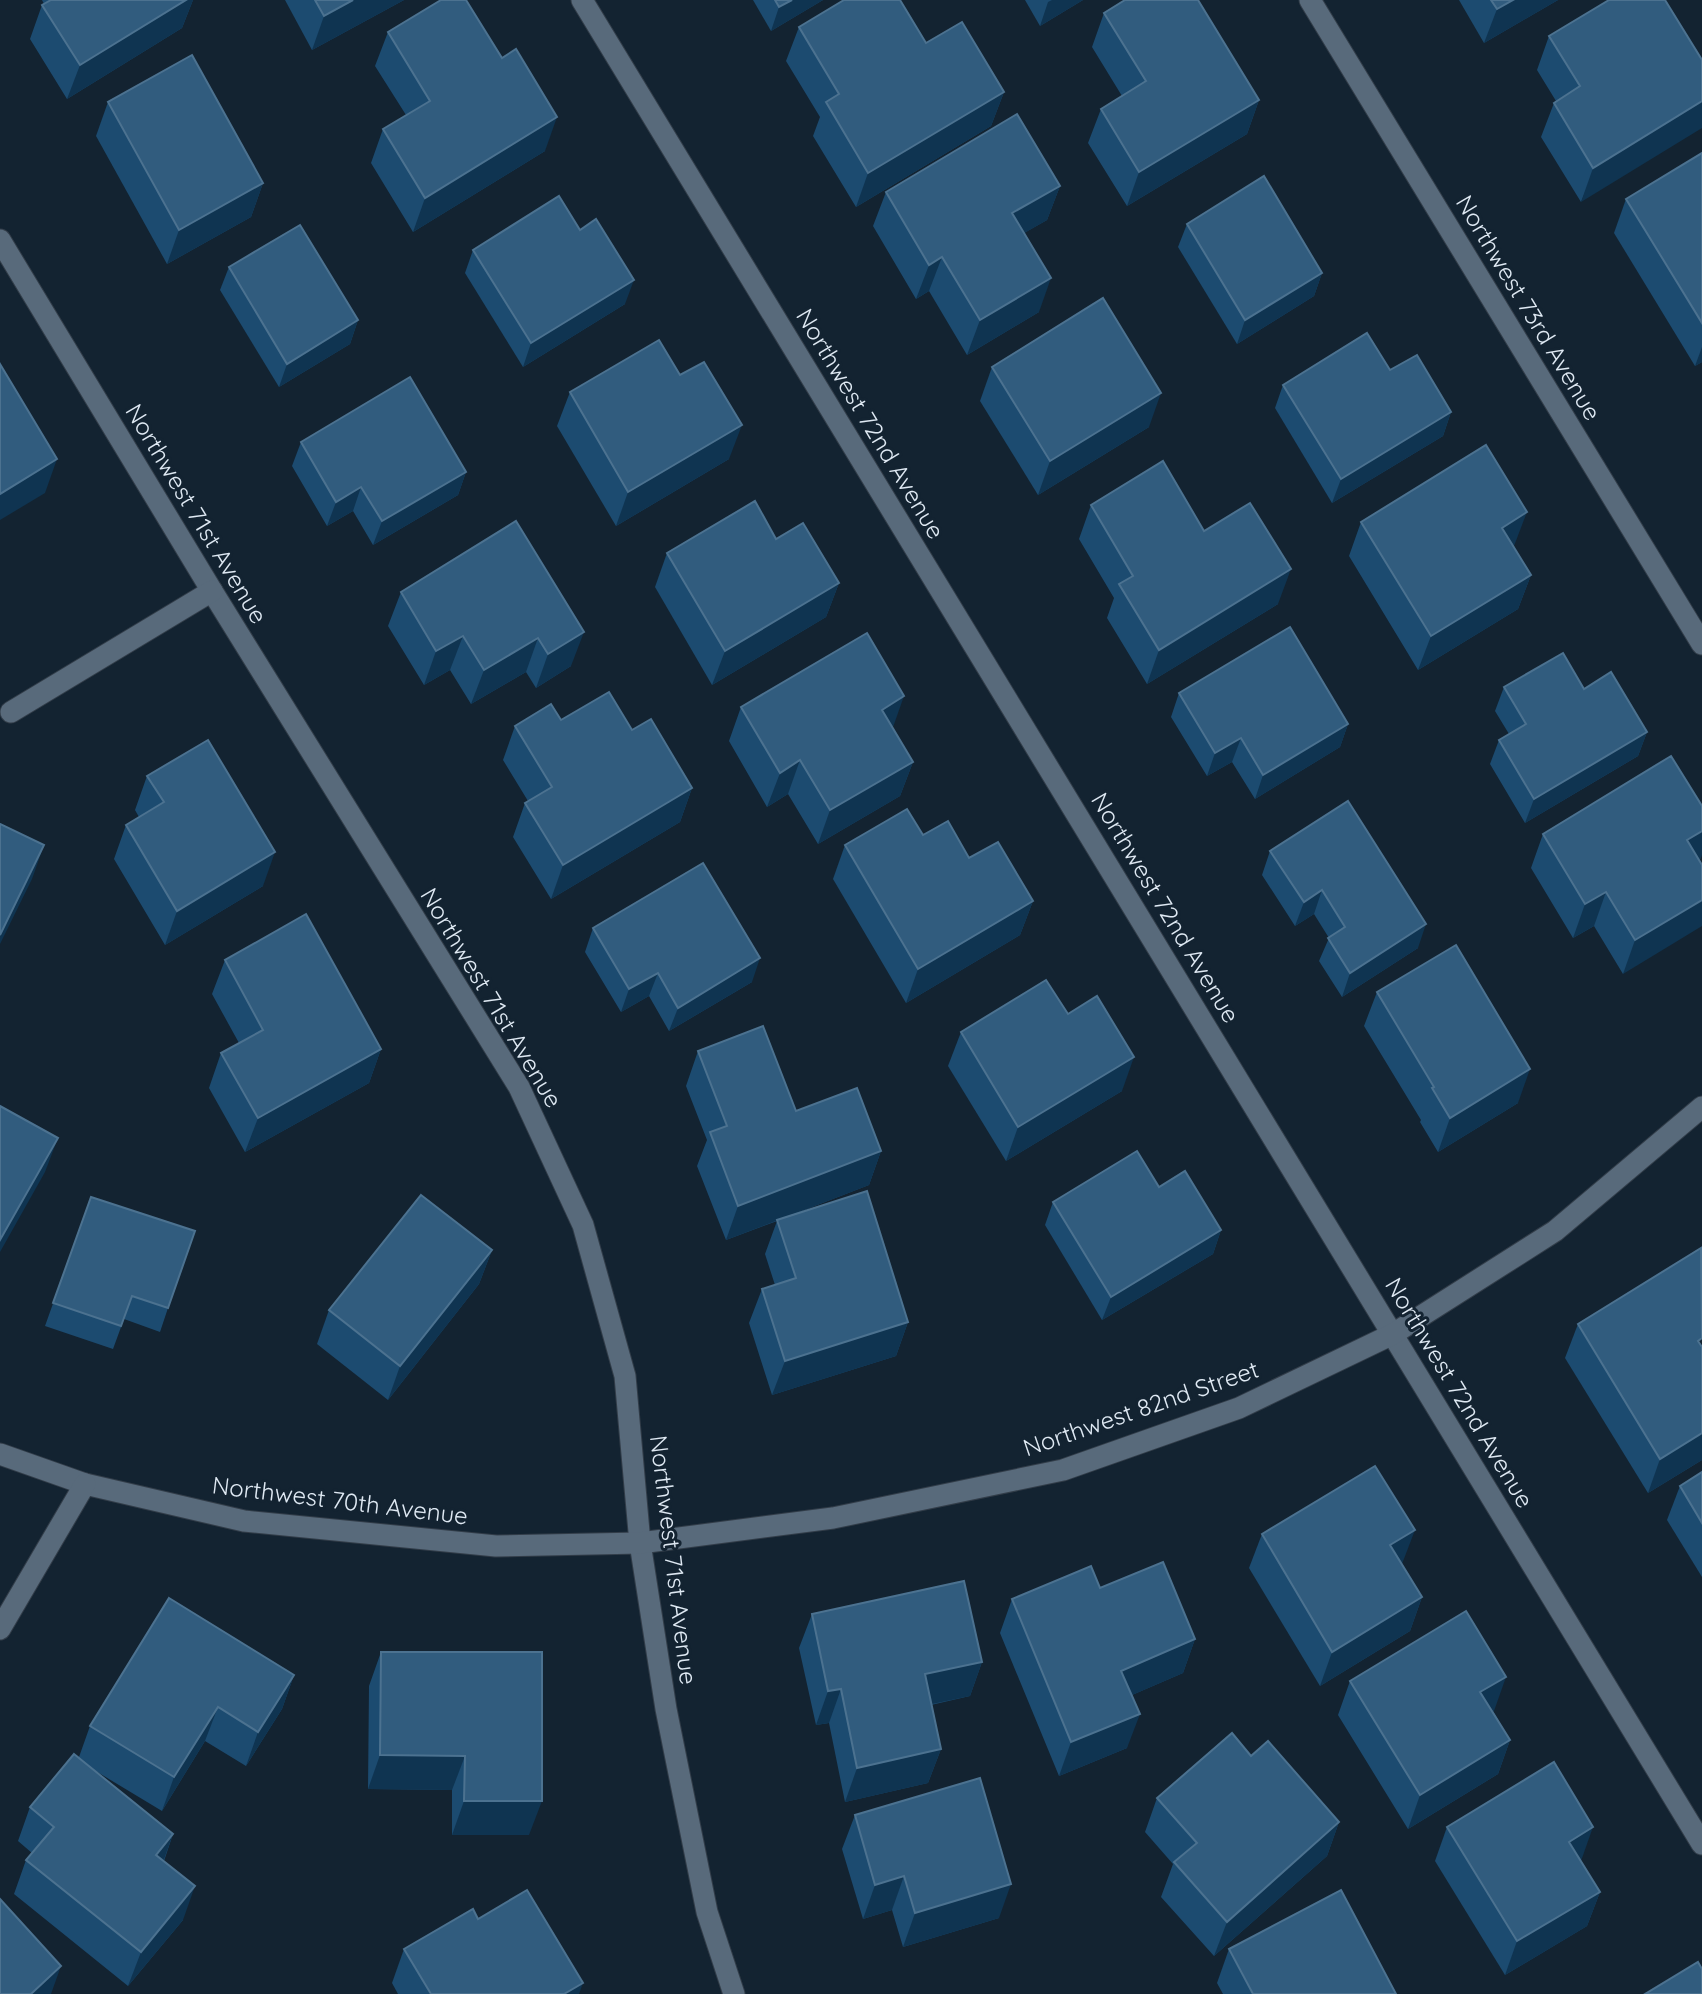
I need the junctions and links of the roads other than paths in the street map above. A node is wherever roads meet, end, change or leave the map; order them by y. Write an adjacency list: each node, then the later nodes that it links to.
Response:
1 (582, 0): 8 (street, Northwest 72nd Avenue)
2 (1310, 0): 5 (street, Northwest 73rd Avenue)
3 (0, 240): 4 (street, Northwest 71st Avenue)
4 (212, 591): 6 (street); 11 (street, Northwest 71st Avenue)
5 (1702, 644)
6 (11, 712)
7 (1702, 1107): 8 (street, Northwest 82nd Street)
8 (1393, 1334): 11 (street, Northwest 82nd Street); 13 (street, Northwest 72nd Avenue)
9 (0, 1454): 10 (street, Northwest 70th Avenue)
10 (85, 1483): 11 (street, Northwest 70th Avenue); 12 (street)
11 (640, 1543): 14 (street, Northwest 71st Avenue)
12 (0, 1629)
13 (1702, 1844)
14 (734, 1994)

